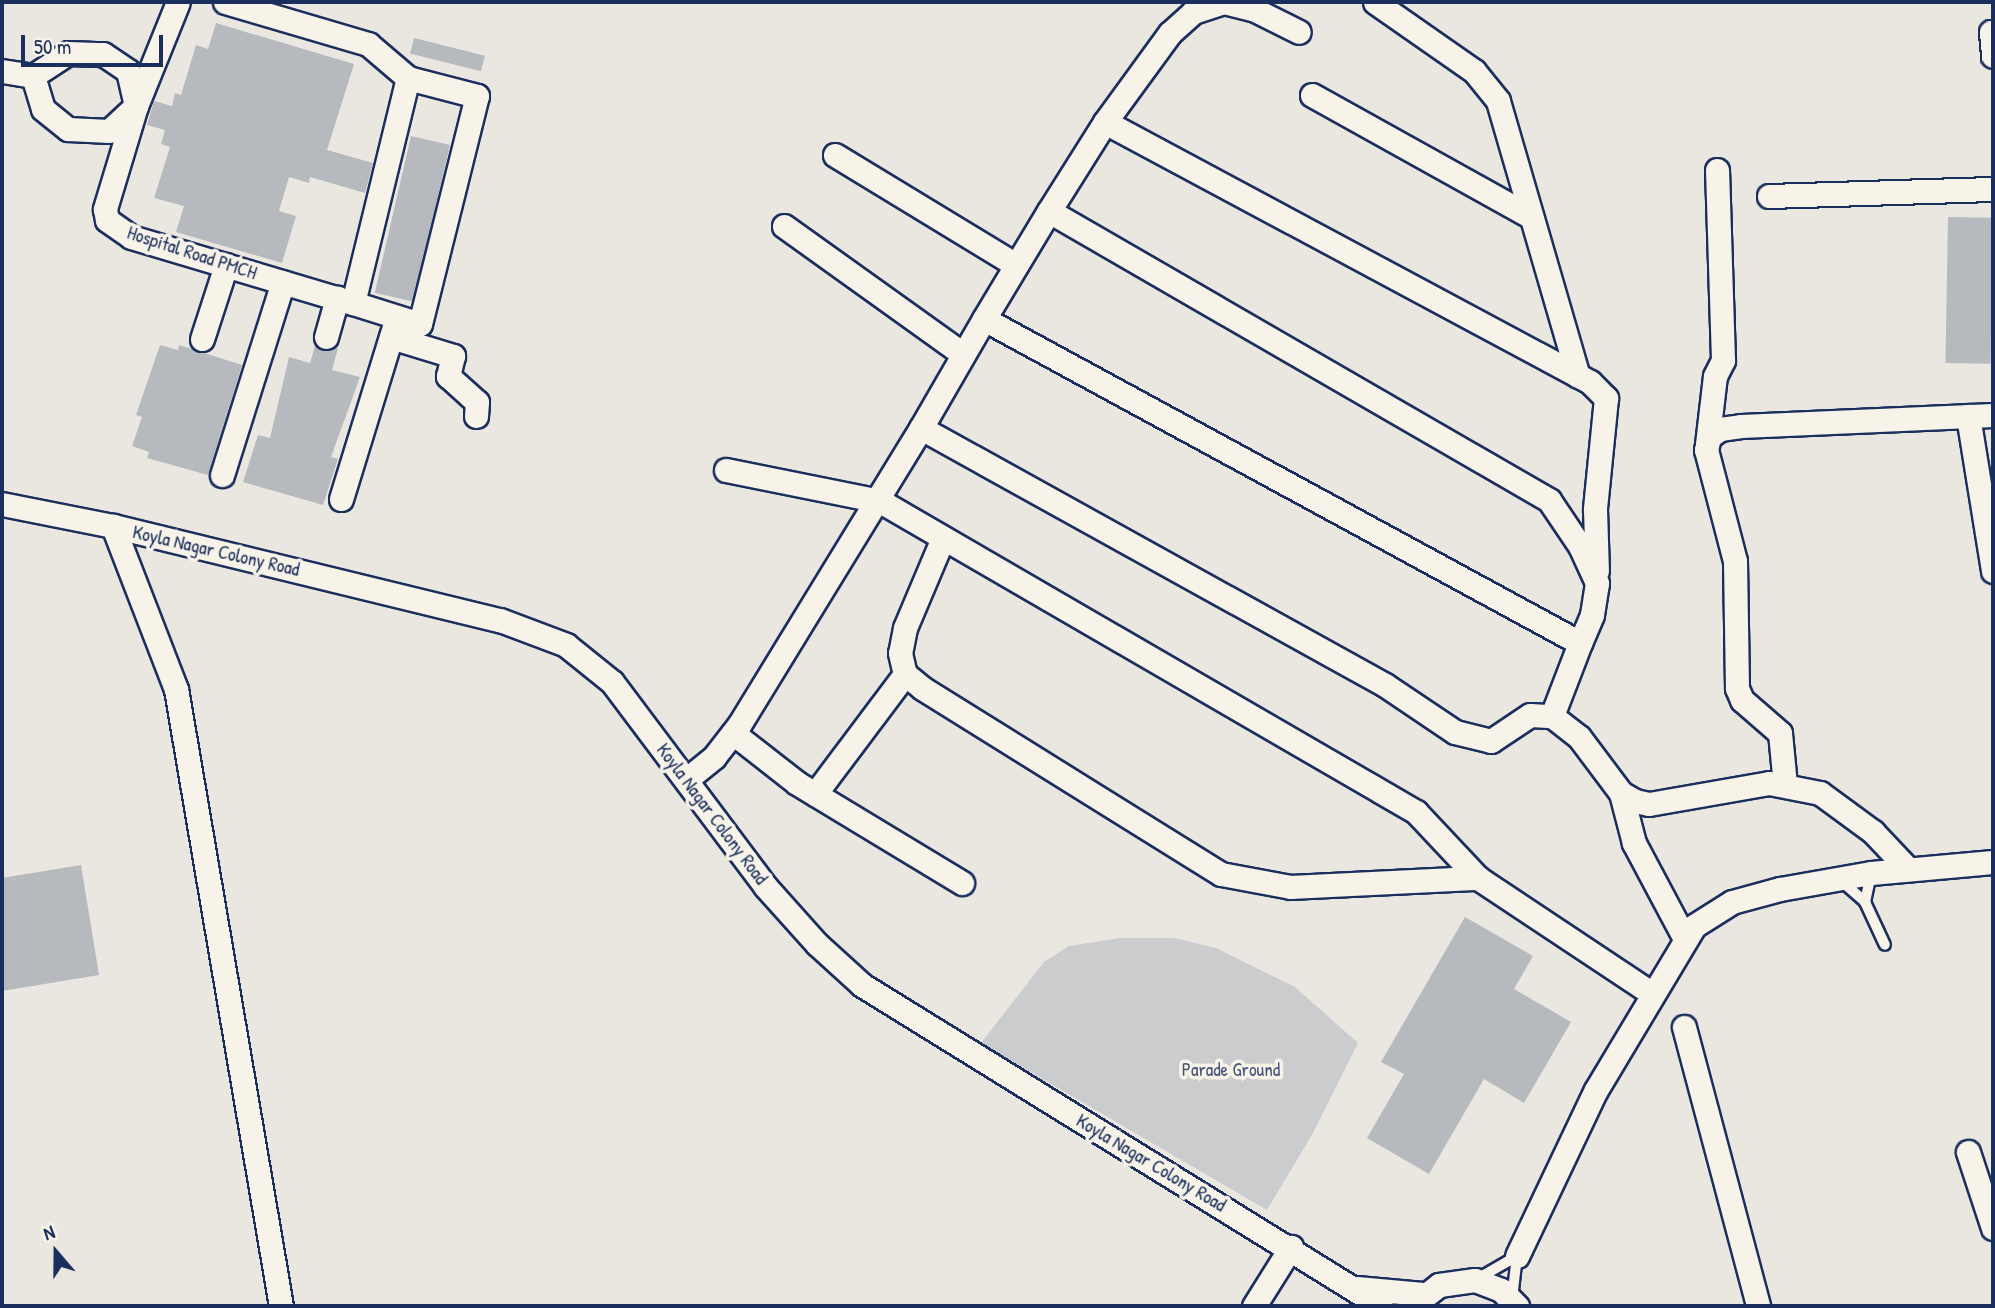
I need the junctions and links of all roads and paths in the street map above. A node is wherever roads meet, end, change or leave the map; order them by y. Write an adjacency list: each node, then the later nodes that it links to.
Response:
1 (178, 2): 12 (street, Hospital Road PMCH)
2 (225, 2): 10 (street, Hospital Road PMCH)
3 (1376, 2): 19 (street)
4 (1243, 4): 5 (street); 13 (street)
5 (1299, 32)
6 (1991, 32): 7 (street)
7 (1993, 56)
8 (2, 71): 9 (street)
9 (33, 76): 12 (street); 12 (street, Hospital Road PMCH)
10 (408, 78): 24 (street); 26 (street, Hospital Road PMCH)
11 (1312, 95): 19 (street)
12 (136, 106): 21 (street, Hospital Road PMCH)
13 (1105, 122): 18 (street); 30 (street)
14 (835, 155): 22 (street)
15 (1717, 170): 35 (street)
16 (1993, 189): 17 (street)
17 (1769, 196)
18 (1049, 211): 22 (street); 39 (street)
19 (1531, 217): 30 (street)
20 (784, 226): 29 (street)
21 (226, 265): 23 (street, Hospital Road PMCH); 28 (street)
22 (1016, 265): 25 (street)
23 (284, 282): 24 (street, Hospital Road PMCH); 37 (street)
24 (345, 301): 26 (street, Hospital Road PMCH); 27 (street)
25 (985, 318): 29 (street); 47 (street)
26 (394, 327): 32 (street); 38 (street)
27 (326, 337)
28 (202, 339)
29 (963, 354): 34 (street)
30 (1578, 376): 42 (street)
31 (1993, 415): 33 (street)
32 (476, 416)
33 (1968, 416): 35 (street); 45 (street)
34 (921, 428): 40 (street); 49 (street)
35 (1706, 450): 52 (street)
36 (726, 470): 40 (street)
37 (222, 475)
38 (341, 499)
39 (1549, 500): 42 (street); 46 (street)
40 (880, 501): 44 (street); 50 (street)
41 (2, 504): 43 (street, Koyla Nagar Colony Road)
42 (1595, 509): 46 (street)
43 (113, 526): 51 (street, Koyla Nagar Colony Road); 74 (street)
44 (943, 537): 48 (street); 58 (street)
45 (1993, 571)
46 (1597, 583): 47 (street)
47 (1580, 643): 49 (street)
48 (905, 674): 53 (street); 58 (street)
49 (1552, 716): 54 (street)
50 (733, 733): 51 (street); 53 (street)
51 (687, 779): 68 (street, Koyla Nagar Colony Road)
52 (1785, 785): 54 (street); 56 (street)
53 (816, 793): 60 (street)
54 (1621, 793): 62 (street)
55 (1993, 862): 56 (street)
56 (1908, 869): 57 (street)
57 (1871, 873): 59 (street); 61 (lane)
58 (1478, 878): 64 (street)
59 (1839, 879): 61 (lane); 62 (street)
60 (962, 883)
61 (1864, 902): 63 (lane)
62 (1685, 939): 64 (street)
63 (1885, 945)
64 (1651, 993): 69 (street)
65 (1684, 1027): 77 (street)
66 (1968, 1152): 67 (street)
67 (1993, 1228)
68 (1291, 1247): 71 (street, Koyla Nagar Colony Road); 75 (street)
69 (1517, 1256): 70 (lane); 73 (lane)
70 (1475, 1280): 72 (street); 73 (street)
71 (1357, 1288): 72 (street); 76 (street, Koyla Nagar Colony Road)
72 (1417, 1300)
73 (1514, 1303)
74 (281, 1306)
75 (1254, 1306)
76 (1381, 1306)
77 (1758, 1306)

